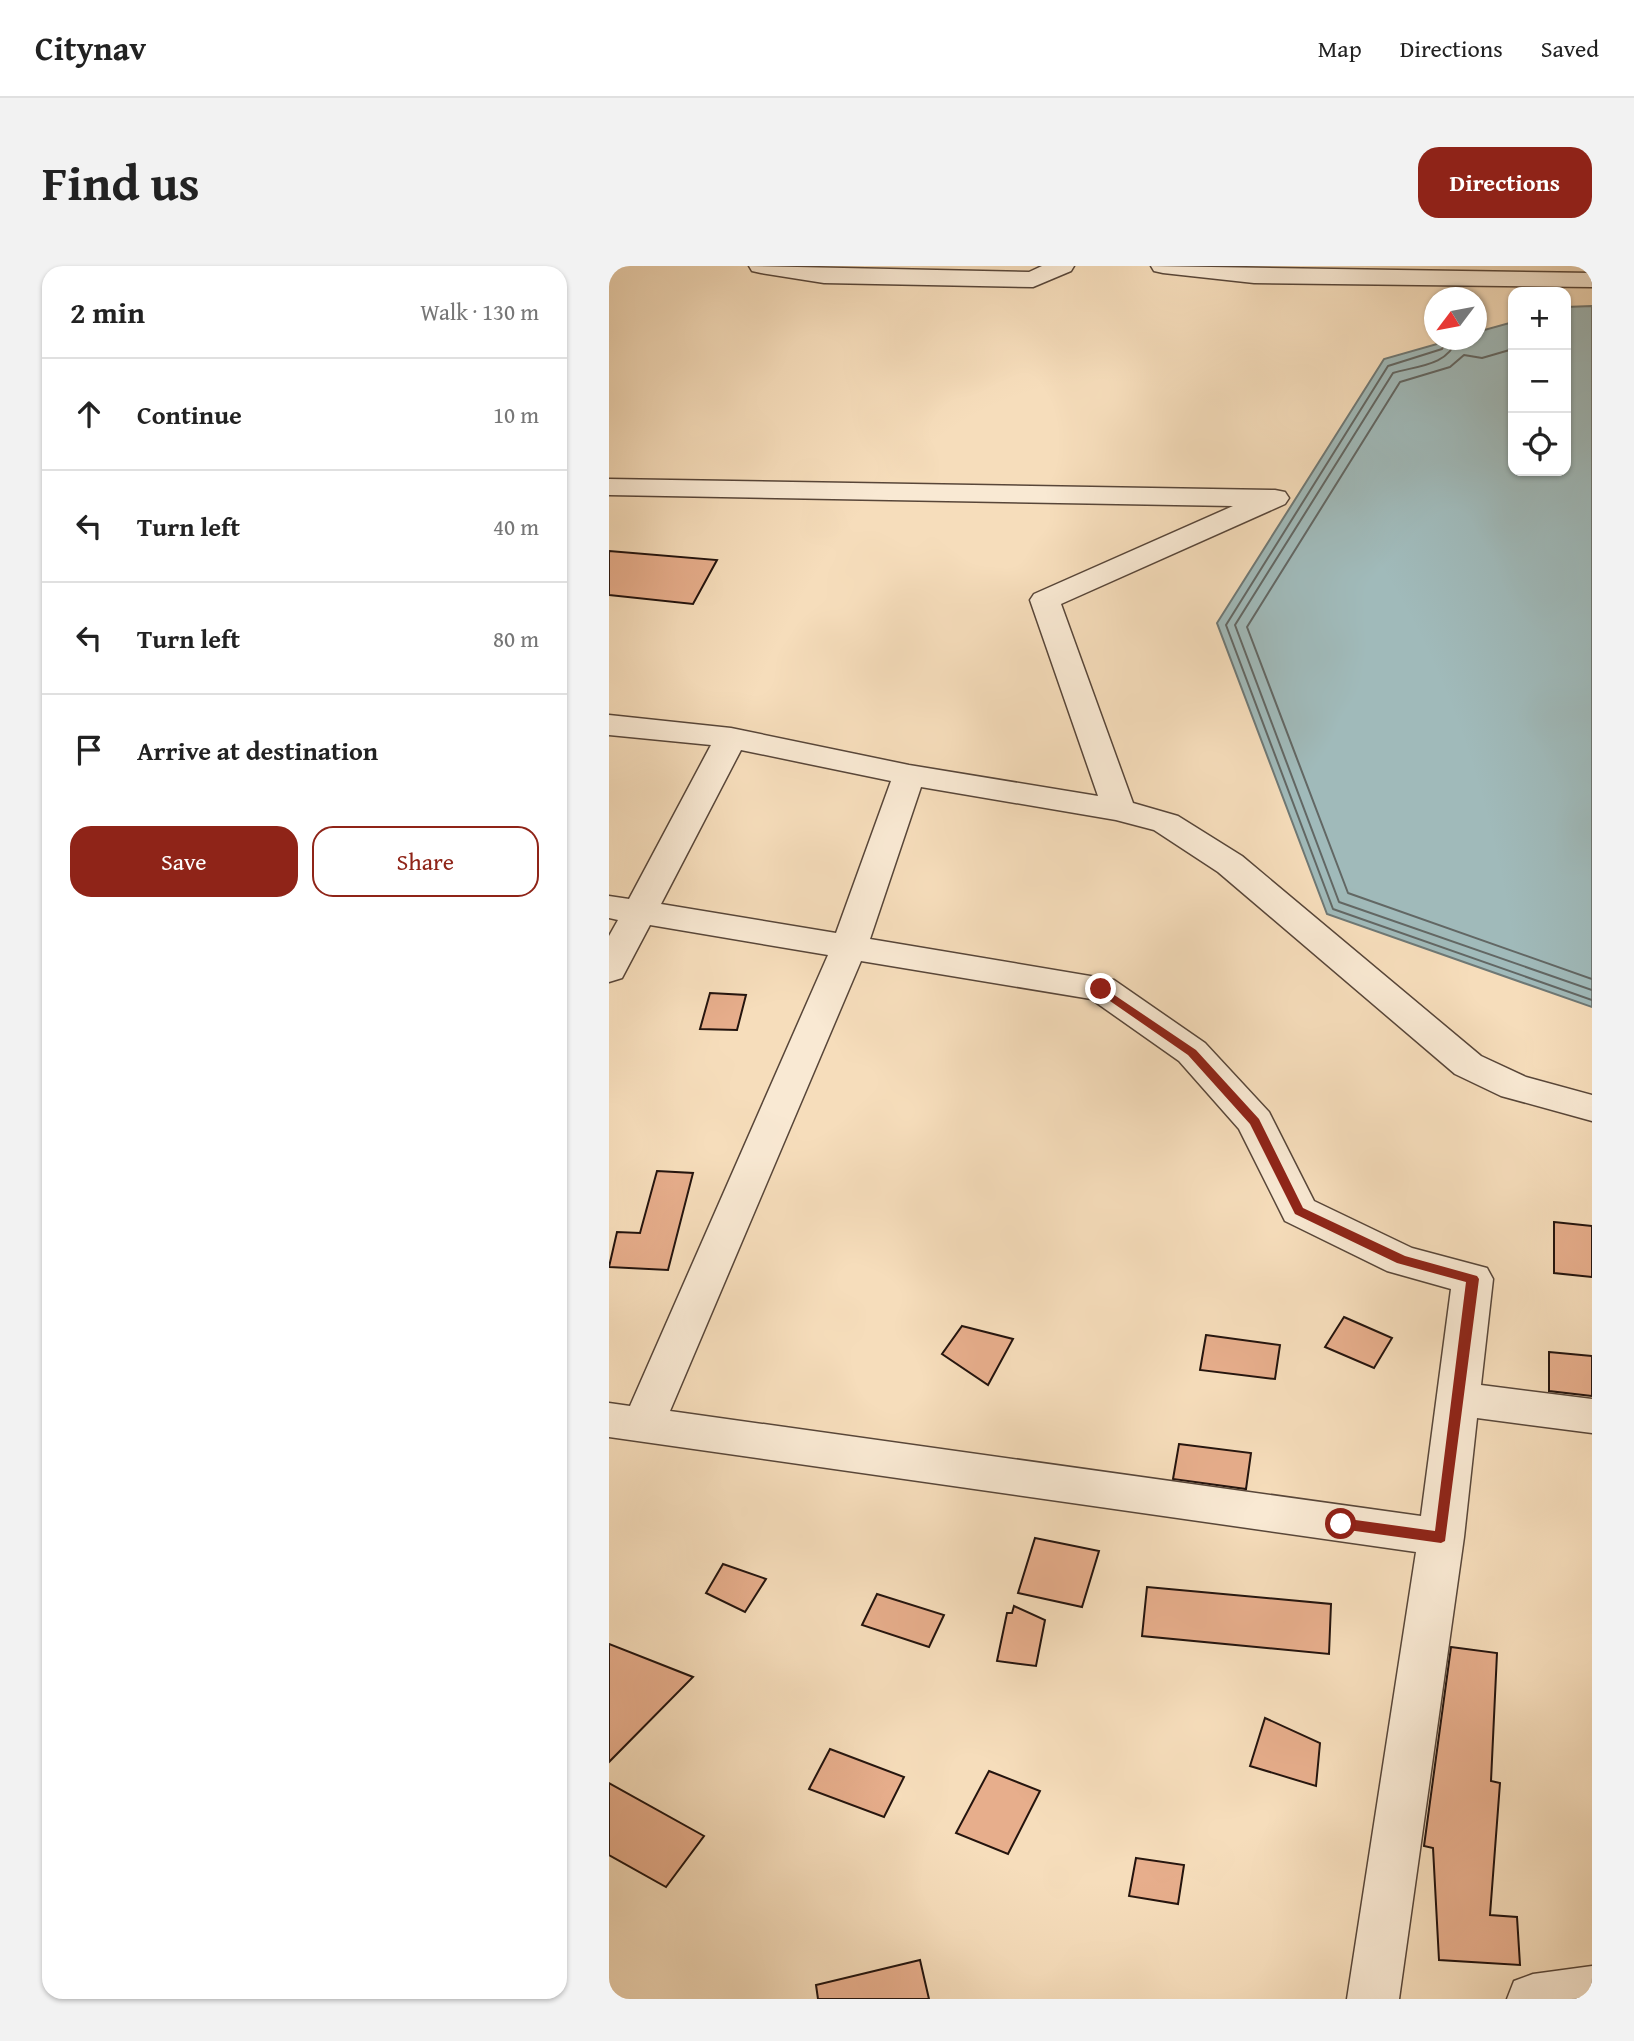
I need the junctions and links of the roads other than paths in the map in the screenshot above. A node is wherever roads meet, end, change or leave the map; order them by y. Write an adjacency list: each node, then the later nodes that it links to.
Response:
1 (761, 266): 2 (street)
2 (1062, 266)
3 (1163, 266): 4 (street)
4 (1592, 280)
5 (609, 487): 9 (street)
6 (609, 725): 7 (street)
7 (731, 738): 8 (street); 10 (street)
8 (909, 775): 9 (street); 11 (street)
9 (1119, 810): 13 (street)
10 (624, 910): 11 (street); 12 (street)
11 (849, 947): 14 (street); 16 (street)
12 (609, 970)
13 (1592, 1108)
14 (1458, 1399): 15 (street); 17 (street)
15 (1592, 1416)
16 (626, 1422): 17 (street)
17 (1441, 1538): 19 (street)
18 (1592, 1991): 20 (street)
19 (1373, 1999)
20 (1533, 1999)

